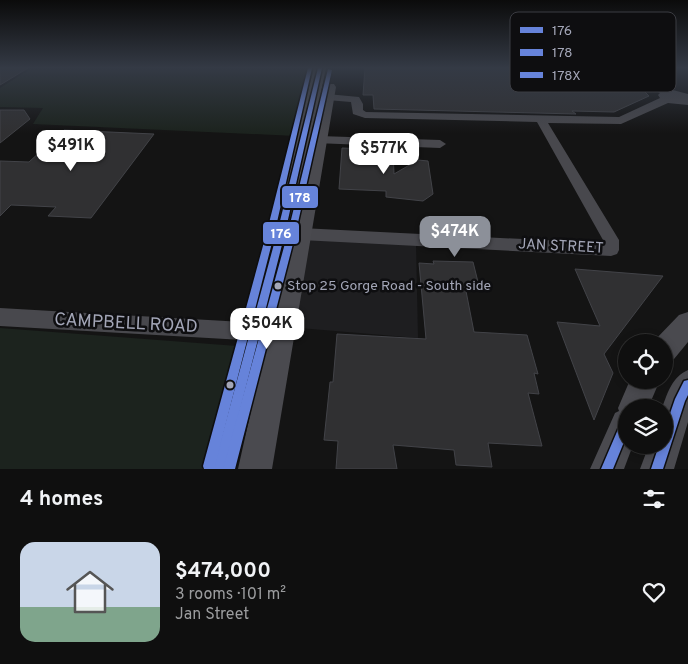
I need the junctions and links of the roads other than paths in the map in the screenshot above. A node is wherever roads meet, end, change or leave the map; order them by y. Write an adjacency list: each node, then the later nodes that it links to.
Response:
1 (321, 90): 4 (main road)
2 (323, 90): 4 (main road)
3 (659, 92): 5 (street)
4 (321, 95): 7 (street); 8 (main road); 10 (main road)
5 (667, 96): 6 (street); 7 (street)
6 (687, 99)
7 (541, 120): 12 (street)
8 (319, 140): 9 (street); 10 (main road); 11 (main road)
9 (440, 144)
10 (301, 150): 11 (main road)
11 (291, 234): 12 (street, JAN STREET); 15 (main road)
12 (611, 250)
13 (0, 317): 15 (street, CAMPBELL ROAD)
14 (688, 323): 16 (main road)
15 (268, 333): 19 (main road); 20 (main road)
16 (673, 340)
17 (688, 385): 22 (main road)
18 (618, 443): 21 (main road)
19 (219, 469)
20 (255, 469)
21 (607, 469)
22 (657, 469)

